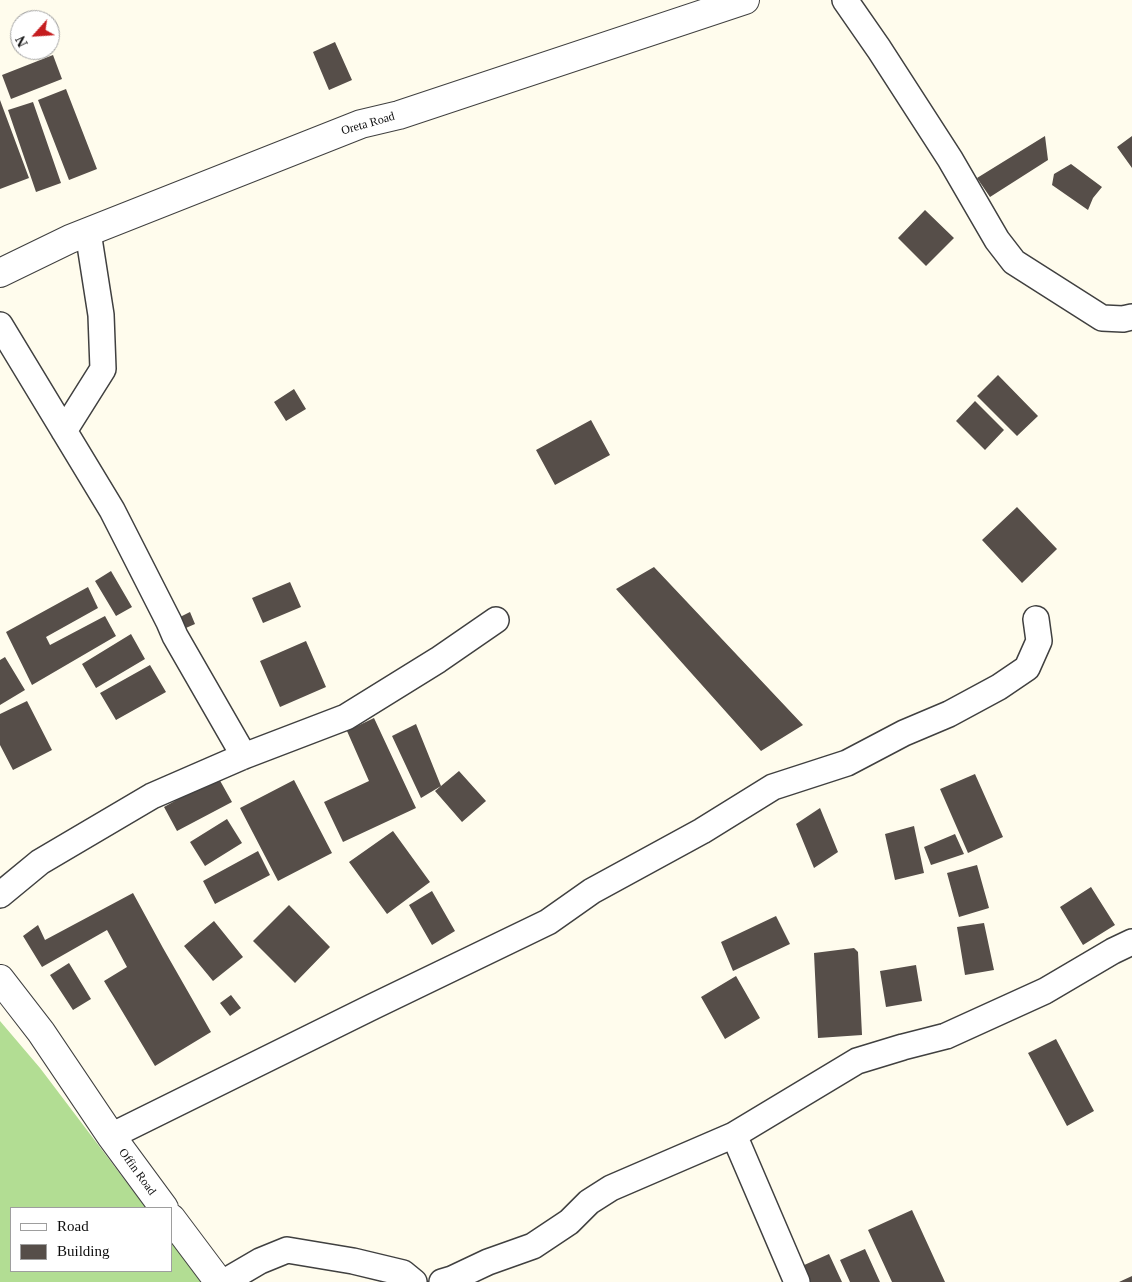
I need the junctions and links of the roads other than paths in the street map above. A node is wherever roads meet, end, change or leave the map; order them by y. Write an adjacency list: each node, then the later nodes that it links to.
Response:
1 (745, 0): 3 (street, Oreta Road)
2 (845, 0): 5 (street)
3 (88, 232): 4 (street, Oreta Road); 7 (street)
4 (0, 273)
5 (1132, 317)
6 (0, 325): 7 (street)
7 (64, 431): 10 (street)
8 (1036, 619): 15 (street)
9 (496, 620): 10 (street)
10 (244, 756): 11 (street)
11 (0, 896)
12 (1132, 942): 14 (street)
13 (0, 979): 15 (street, Offin Road)
14 (734, 1135): 21 (street); 22 (street)
15 (111, 1136): 16 (street, Offin Road)
16 (163, 1207)
17 (172, 1219): 18 (street)
18 (219, 1282)
19 (224, 1282): 20 (street)
20 (414, 1282)
21 (442, 1282)
22 (797, 1282)

